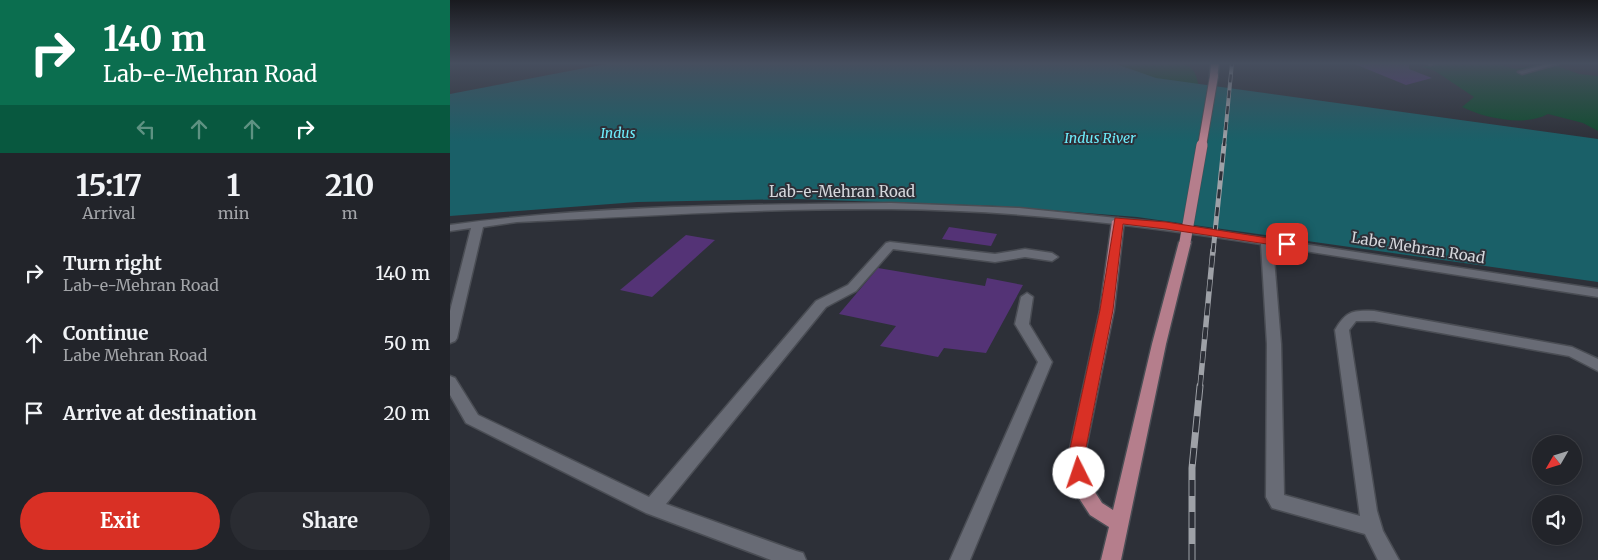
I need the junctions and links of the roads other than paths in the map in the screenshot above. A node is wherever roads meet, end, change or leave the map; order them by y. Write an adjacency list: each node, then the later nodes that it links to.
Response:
1 (1212, 89): 14 (main road, bridge)
2 (1118, 221): 3 (street, Lab-e-Mehran Road); 5 (street, Lab-e-Mehran Road); 14 (main road)
3 (478, 224): 4 (street, Lab-e-Mehran Road); 10 (street)
4 (450, 228)
5 (1233, 235): 6 (street, Labe Mehran Road)
6 (1267, 241): 8 (street, Labe Mehran Road); 15 (street)
7 (1052, 257): 13 (street)
8 (1598, 293)
9 (1028, 297): 17 (street)
10 (450, 338)
11 (1598, 366): 15 (street)
12 (450, 382): 13 (street)
13 (652, 507): 16 (street)
14 (1118, 523): 18 (main road)
15 (1373, 528): 19 (street)
16 (796, 560)
17 (960, 560)
18 (1111, 560)
19 (1389, 560)

